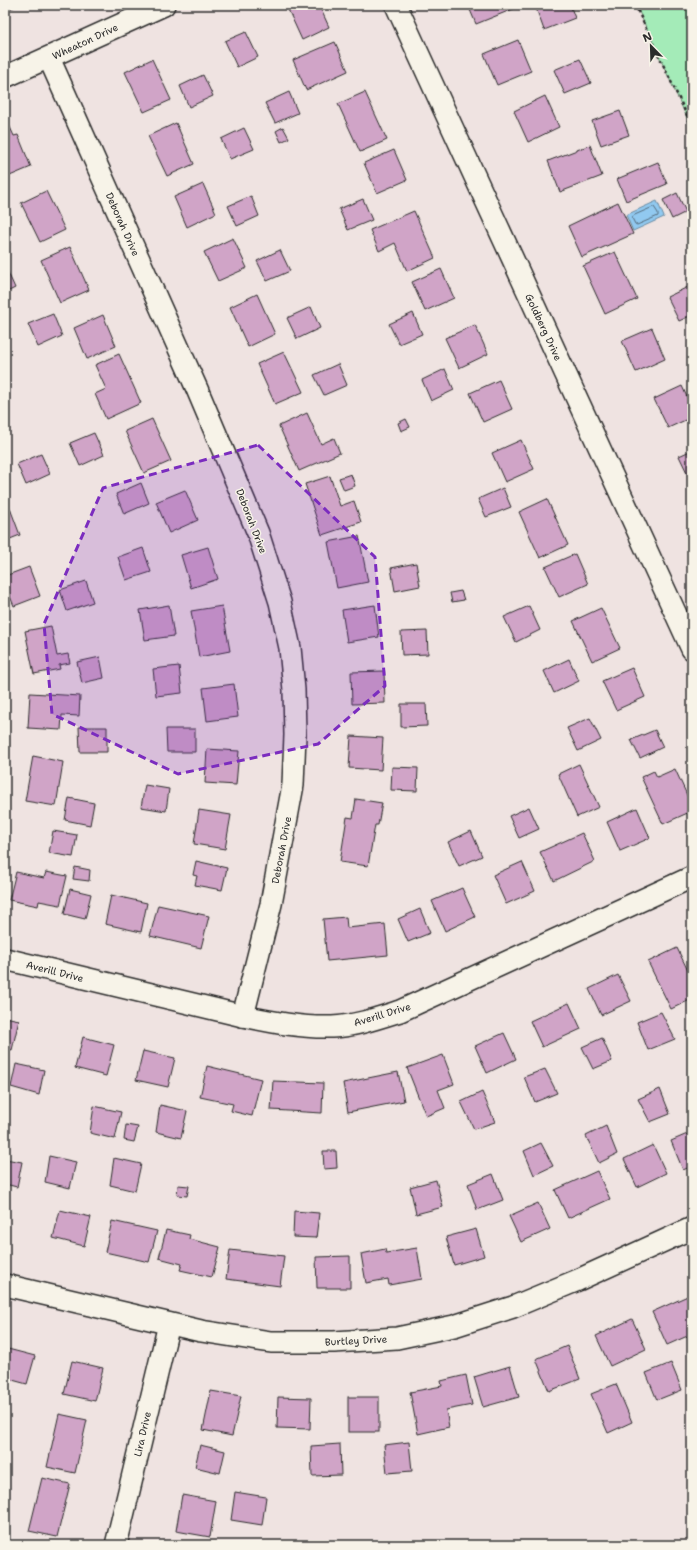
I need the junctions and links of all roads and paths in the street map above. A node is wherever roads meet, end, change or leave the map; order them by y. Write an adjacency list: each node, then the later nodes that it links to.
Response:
1 (164, 5): 4 (street, Wheaton Drive)
2 (396, 5): 7 (street, Goldberg Drive)
3 (635, 5): 6 (path)
4 (49, 58): 5 (street, Wheaton Drive); 10 (street, Deborah Drive)
5 (5, 76)
6 (692, 126)
7 (692, 649)
8 (692, 877): 10 (street, Averill Drive)
9 (5, 959): 10 (street, Averill Drive)
10 (243, 1016)
11 (692, 1228): 13 (street, Burtley Drive)
12 (5, 1285): 13 (street, Burtley Drive)
13 (169, 1324): 14 (street, Lira Drive)
14 (116, 1545)

